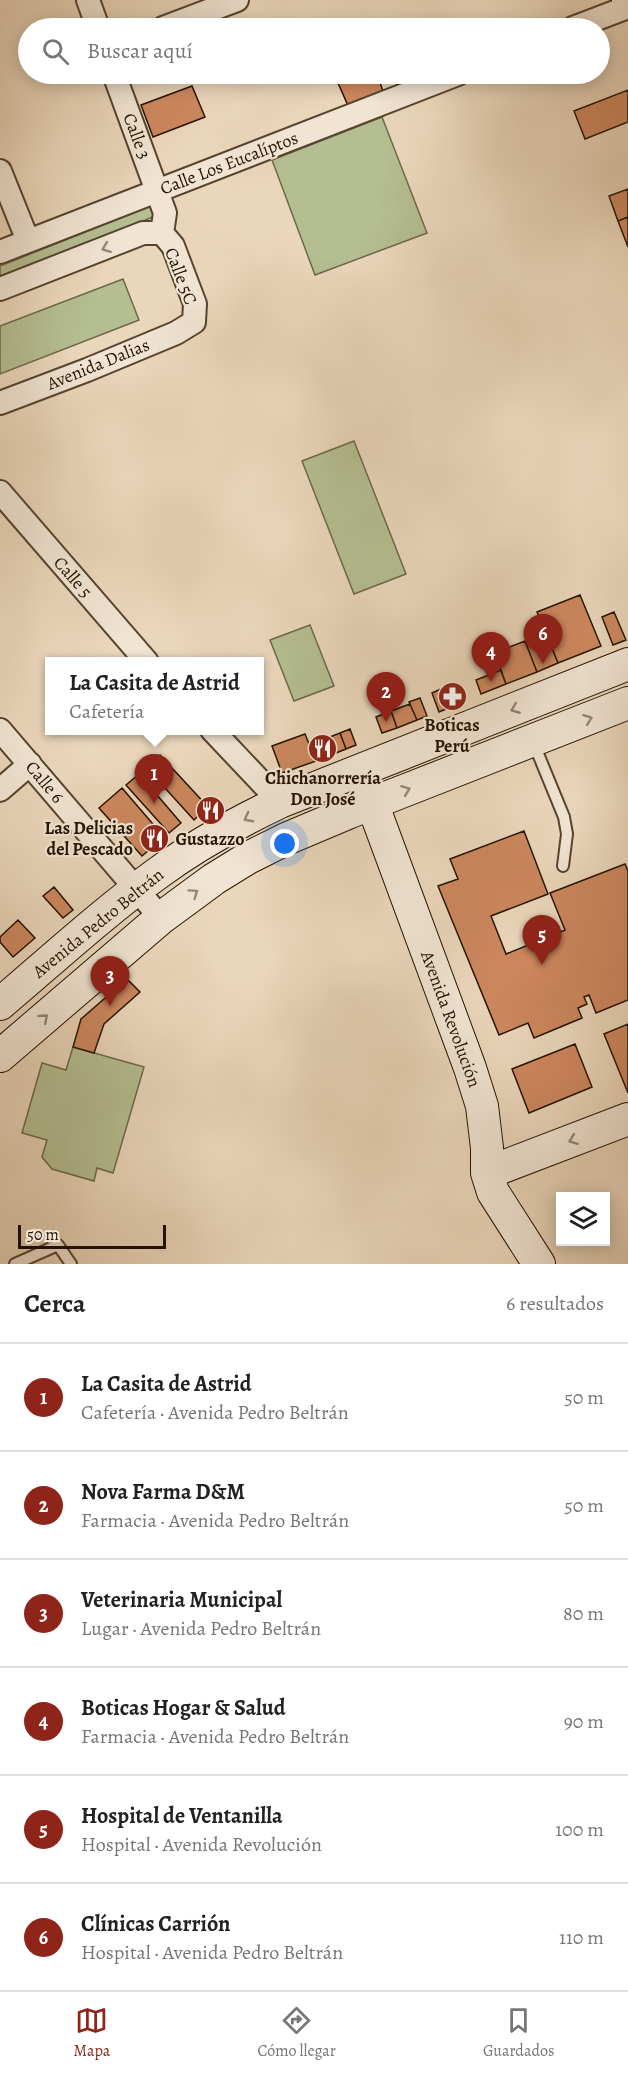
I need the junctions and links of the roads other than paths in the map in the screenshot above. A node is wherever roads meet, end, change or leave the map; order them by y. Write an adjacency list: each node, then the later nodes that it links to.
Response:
1 (88, 0): 4 (street)
2 (237, 0): 5 (street)
3 (628, 7): 6 (street)
4 (94, 18)
5 (190, 18)
6 (599, 18)
7 (118, 84): 10 (street, Calle 3)
8 (432, 84): 10 (street, Calle Los Eucalíptos)
9 (0, 171): 12 (street)
10 (158, 190): 11 (street, Calle 3); 12 (street, Calle Los Eucalíptos)
11 (162, 233): 14 (street, one-way to 14); 15 (street, Calle 5C)
12 (28, 241): 13 (street, Calle Los Eucalíptos)
13 (0, 252)
14 (0, 289)
15 (194, 322): 16 (street, Avenida Dalias)
16 (0, 403)
17 (0, 492): 18 (street, Calle 5)
18 (143, 657)
19 (628, 664): 25 (main road, Avenida Pedro Beltrán, one-way to 25)
20 (628, 703): 23 (main road, Avenida Pedro Beltrán, one-way to 20)
21 (0, 730): 24 (street, Calle 6)
22 (217, 735): 27 (street)
23 (533, 741): 28 (main road, Avenida Pedro Beltrán, one-way to 23); 29 (lane)
24 (30, 764): 26 (street); 30 (street, Calle 6)
25 (359, 769): 27 (main road, Avenida Pedro Beltrán); 28 (main road, Avenida Revolución)
26 (0, 790)
27 (280, 802): 30 (main road, Avenida Pedro Beltrán, one-way to 30)
28 (372, 803): 31 (main road, Avenida Pedro Beltrán, one-way to 28); 35 (main road, Avenida Revolución)
29 (563, 866)
30 (136, 889): 31 (street, Calle 6); 32 (main road, Avenida Pedro Beltrán)
31 (161, 918): 33 (main road, Avenida Pedro Beltrán, one-way to 31)
32 (0, 1004)
33 (0, 1056)
34 (628, 1119): 35 (main road, one-way to 35)
35 (486, 1173): 38 (main road, Avenida Revolución)
36 (15, 1264): 37 (lane)
37 (71, 1264)
38 (539, 1264)

